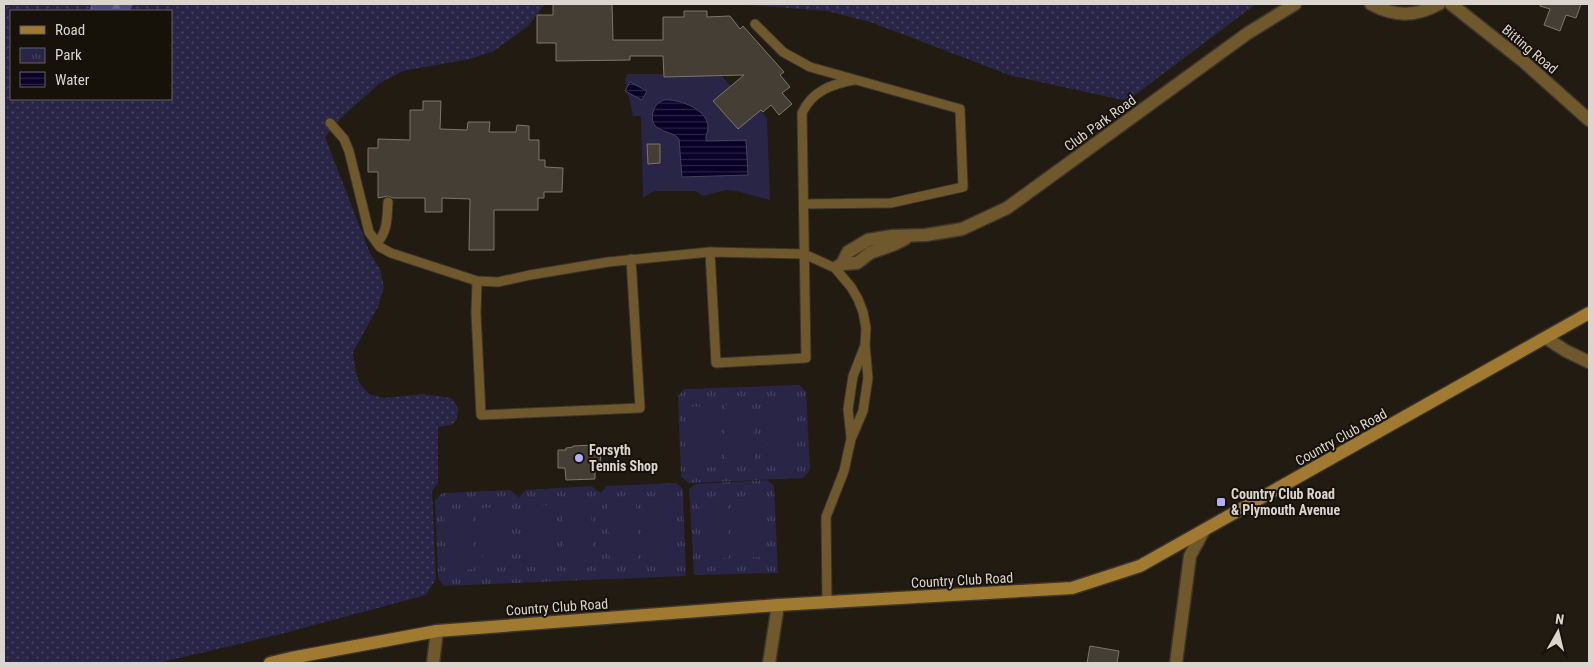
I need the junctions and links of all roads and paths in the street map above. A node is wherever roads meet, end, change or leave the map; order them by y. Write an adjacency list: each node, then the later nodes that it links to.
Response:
1 (1295, 4): 15 (street, Club Park Road)
2 (1371, 4): 3 (street)
3 (1439, 4)
4 (1450, 4): 7 (street, Bitting Road)
5 (755, 24): 6 (lane)
6 (854, 80): 10 (lane); 10 (lane)
7 (1589, 120)
8 (330, 123): 11 (lane)
9 (388, 202): 11 (lane)
10 (804, 204): 13 (lane)
11 (377, 243): 16 (lane)
12 (710, 252): 13 (lane); 13 (lane); 14 (lane)
13 (804, 254): 15 (lane)
14 (631, 259): 16 (lane); 16 (lane)
15 (839, 266): 19 (lane)
16 (477, 281)
17 (1589, 314): 18 (main road, Country Club Road)
18 (1546, 338): 20 (street); 22 (main road, Country Club Road)
19 (865, 345): 21 (lane); 21 (lane)
20 (1589, 362)
21 (851, 438): 23 (lane)
22 (1203, 532): 23 (main road, Country Club Road); 30 (street)
23 (827, 602): 24 (main road, Country Club Road)
24 (778, 605): 25 (main road, Country Club Road); 29 (street)
25 (437, 631): 26 (main road, Country Club Road); 28 (street)
26 (290, 661): 27 (main road, Country Club Road)
27 (270, 663)
28 (433, 663)
29 (769, 663)
30 (1176, 663)

